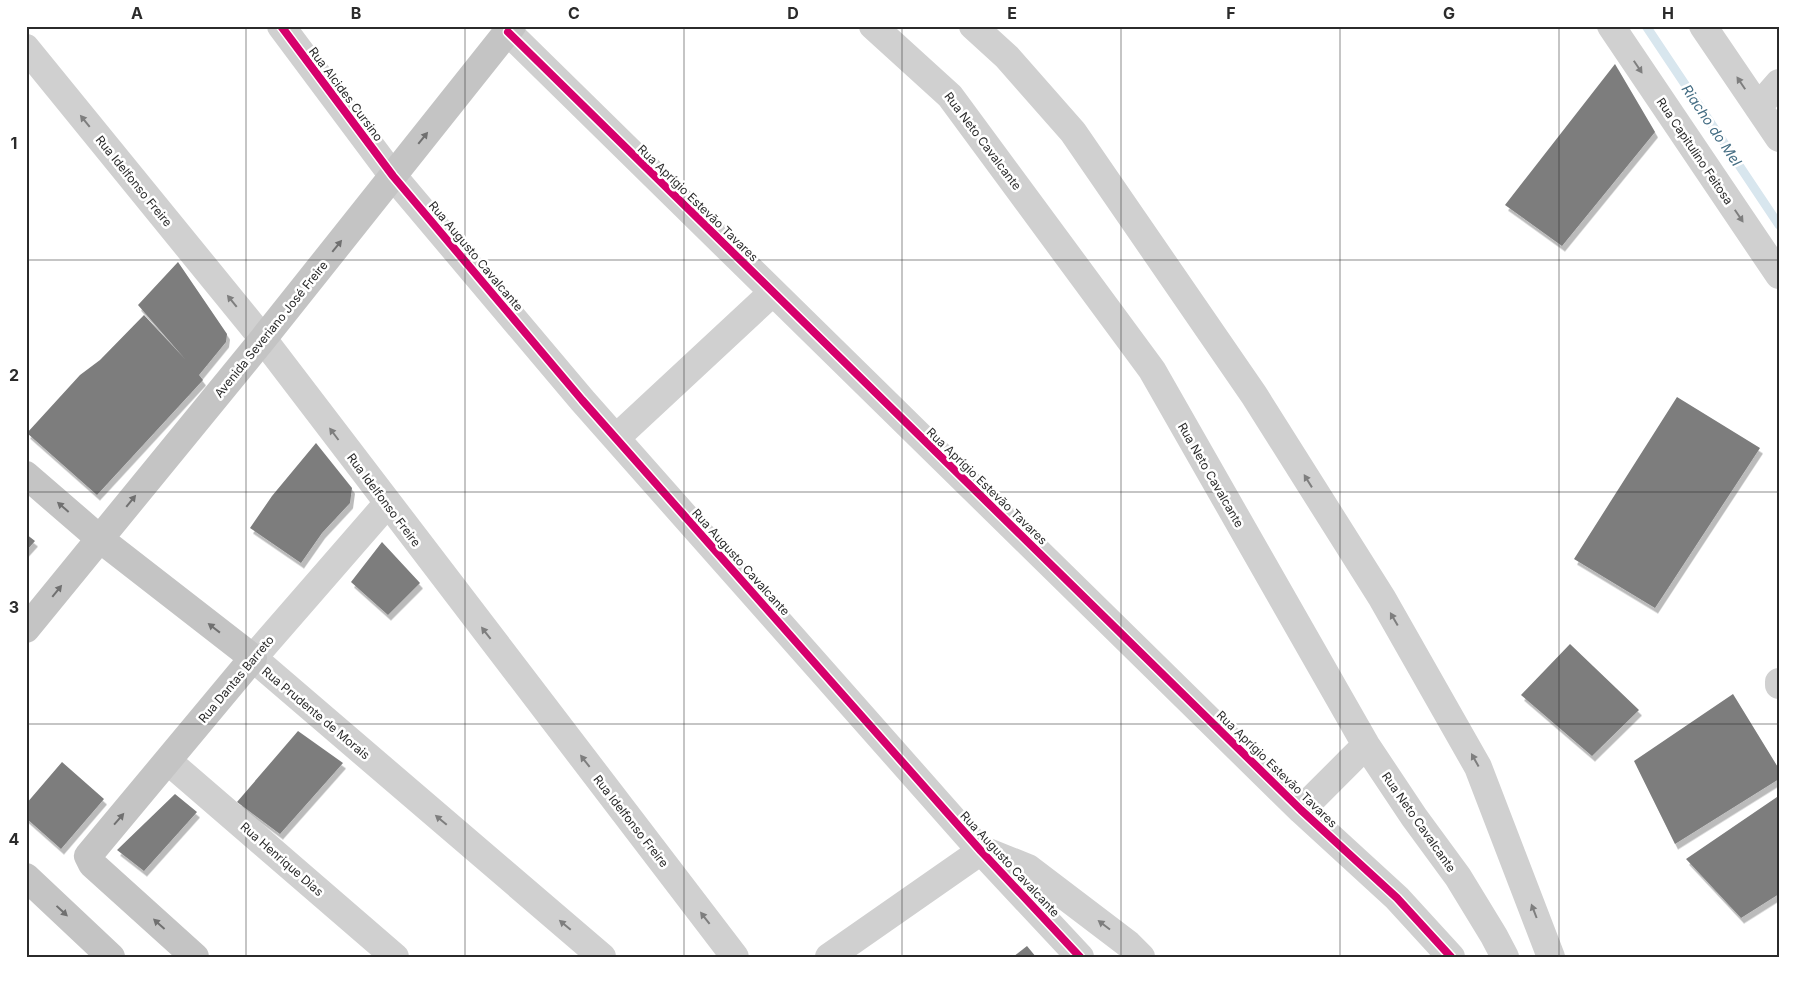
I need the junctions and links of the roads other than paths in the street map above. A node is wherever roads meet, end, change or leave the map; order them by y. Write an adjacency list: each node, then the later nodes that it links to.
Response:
1 (281, 26): 11 (street, Rua Alcides Cursino)
2 (873, 26): 21 (street, Rua Neto Cavalcante)
3 (973, 26): 36 (street, one-way to 3)
4 (1611, 26): 12 (street, Rua Capitulino Feitosa, one-way to 12)
5 (1703, 26): 9 (street, one-way to 5)
6 (510, 29): 11 (main road, Avenida Severiano José Freire, one-way to 6); 13 (street, Rua Aprígio Estevão Tavares)
7 (26, 48): 14 (street, Rua Idelfonso Freire, one-way to 7)
8 (1779, 83): 9 (street)
9 (1758, 107): 10 (street)
10 (1779, 138)
11 (393, 176): 14 (main road, Avenida Severiano José Freire, one-way to 11); 15 (street, Rua Augusto Cavalcante)
12 (1779, 275)
13 (773, 292): 15 (street); 23 (street, Rua Aprígio Estevão Tavares)
14 (263, 339): 17 (street, Rua Idelfonso Freire, one-way to 14); 18 (main road, Avenida Severiano José Freire, one-way to 14)
15 (616, 438): 24 (street, Rua Augusto Cavalcante)
16 (26, 475): 18 (main road, Rua Prudente de Morais, one-way to 16)
17 (387, 504): 20 (street, Rua Dantas Barreto); 30 (street, Rua Idelfonso Freire, one-way to 17)
18 (100, 539): 19 (main road, Avenida Severiano José Freire, one-way to 18); 20 (main road, Rua Prudente de Morais, one-way to 18)
19 (26, 629)
20 (252, 658): 22 (main road, Rua Dantas Barreto); 29 (street, Rua Prudente de Morais, one-way to 20)
21 (1366, 745): 23 (street); 35 (street, Rua Neto Cavalcante)
22 (169, 762): 27 (main road, Rua Dantas Barreto, one-way to 22); 28 (street, Rua Henrique Dias)
23 (1301, 810): 34 (street, Rua Aprígio Estevão Tavares)
24 (981, 851): 31 (street); 32 (street, Rua Augusto Cavalcante); 33 (street, Rua Augusto Cavalcante, one-way to 24)
25 (26, 877): 26 (main road, one-way to 26)
26 (100, 953)
27 (195, 957)
28 (395, 957)
29 (602, 957)
30 (735, 957)
31 (829, 957)
32 (1080, 957)
33 (1141, 957)
34 (1451, 957)
35 (1504, 957)
36 (1551, 957)

